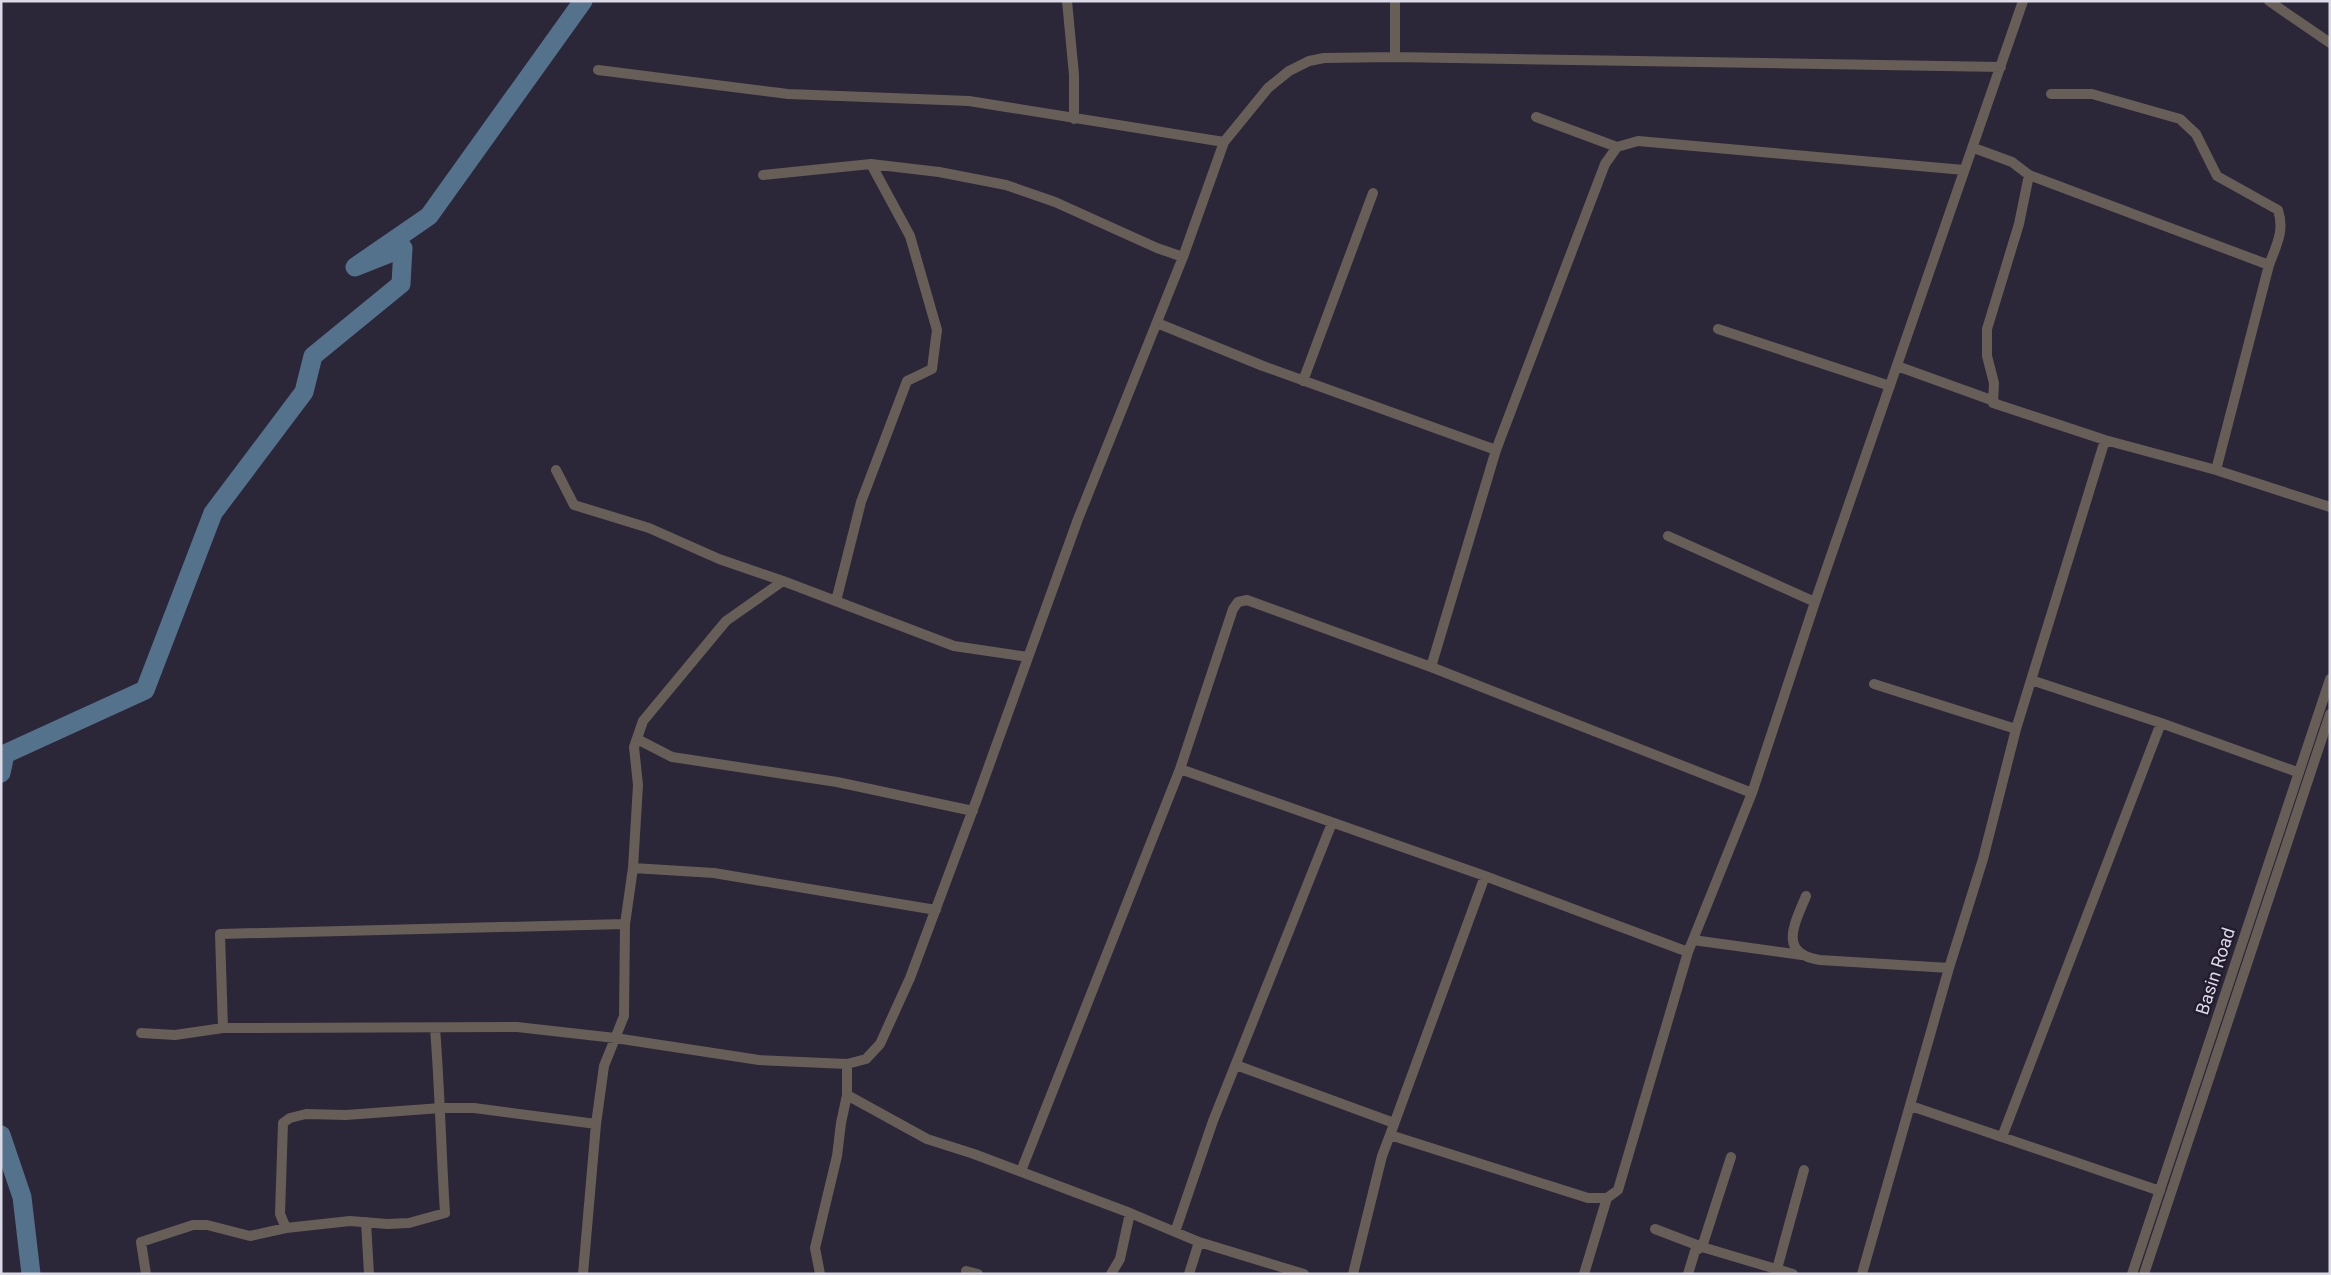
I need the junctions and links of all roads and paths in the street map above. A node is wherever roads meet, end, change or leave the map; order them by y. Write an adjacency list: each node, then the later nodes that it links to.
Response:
1 (1067, 1): 11 (street)
2 (1395, 1): 6 (street)
3 (2023, 1): 7 (street)
4 (2269, 1): 5 (street)
5 (2330, 43)
6 (1394, 57): 7 (street); 12 (street)
7 (2001, 67): 14 (street)
8 (598, 70): 11 (street)
9 (2051, 94): 21 (street)
10 (1536, 117): 13 (street)
11 (1074, 119): 12 (street)
12 (1224, 142): 20 (street)
13 (1617, 147): 16 (street); 29 (street)
14 (1974, 148): 16 (street); 18 (street)
15 (872, 164): 17 (street); 20 (street); 35 (street)
16 (1964, 170): 24 (street)
17 (763, 174)
18 (2028, 175): 21 (street); 27 (street)
19 (1373, 193): 25 (street)
20 (1183, 256): 22 (street)
21 (2269, 265): 31 (street)
22 (1157, 323): 25 (street); 37 (street)
23 (1718, 329): 26 (street)
24 (1897, 366): 26 (street); 27 (street)
25 (1303, 381): 29 (street)
26 (1890, 386): 36 (street)
27 (1994, 400): 28 (street)
28 (2105, 440): 31 (street); 40 (street)
29 (1496, 450): 38 (street)
30 (556, 470): 34 (street)
31 (2216, 470): 32 (street)
32 (2330, 507)
33 (1668, 536): 36 (street)
34 (784, 581): 35 (street); 46 (street)
35 (836, 601): 37 (street)
36 (1815, 602): 49 (street)
37 (1028, 657): 50 (street)
38 (1432, 667): 47 (street); 49 (street)
39 (2330, 679): 42 (street, Basin Road)
40 (2031, 680): 44 (street); 45 (street)
41 (1874, 684): 45 (street)
42 (2328, 690): 48 (street, Basin Road)
43 (2330, 714): 65 (street, Basin Road)
44 (2161, 723): 48 (street); 75 (street)
45 (2016, 729): 60 (street)
46 (637, 739): 50 (street); 52 (street)
47 (1180, 769): 51 (street); 78 (street)
48 (2298, 772): 63 (street, Basin Road)
49 (1752, 793): 57 (street)
50 (973, 811): 55 (street)
51 (1332, 823): 53 (street); 68 (street)
52 (633, 868): 55 (street); 56 (street)
53 (1484, 876): 58 (street); 72 (street)
54 (1806, 896): 59 (street)
55 (936, 910): 67 (street)
56 (625, 924): 61 (street); 66 (street)
57 (1693, 940): 58 (street); 59 (street)
58 (1688, 952): 80 (street)
59 (1803, 956): 60 (street)
60 (1949, 968): 70 (street)
61 (223, 1028): 62 (street); 64 (street)
62 (435, 1028): 66 (street); 71 (street)
63 (2212, 1033): 65 (street); 79 (street, Basin Road)
64 (141, 1034)
65 (2223, 1036): 104 (street, Basin Road)
66 (615, 1038): 67 (street); 73 (street)
67 (847, 1064): 69 (street)
68 (1236, 1065): 72 (street); 85 (street)
69 (847, 1095): 78 (street); 93 (street)
70 (1911, 1106): 75 (street); 102 (street)
71 (441, 1108): 73 (street); 82 (street); 83 (street)
72 (1394, 1123): 74 (street)
73 (596, 1124): 92 (street)
74 (1390, 1135): 80 (street); 98 (street)
75 (2002, 1137): 79 (street)
76 (1731, 1156): 87 (street)
77 (1804, 1170): 88 (street)
78 (1021, 1172): 81 (street)
79 (2160, 1191): 103 (street, Basin Road)
80 (1607, 1198): 99 (street)
81 (1130, 1213): 85 (street); 95 (street)
82 (366, 1222): 83 (street); 91 (street)
83 (286, 1228): 90 (street)
84 (1655, 1229): 87 (street)
85 (1175, 1232): 86 (street)
86 (1199, 1242): 96 (street); 97 (street)
87 (1702, 1247): 88 (street); 100 (street)
88 (1777, 1269): 101 (street)
89 (966, 1271): 94 (street)
90 (146, 1274)
91 (369, 1274)
92 (583, 1274)
93 (820, 1274)
94 (978, 1274)
95 (1111, 1274)
96 (1189, 1274)
97 (1304, 1274)
98 (1353, 1274)
99 (1584, 1274)
100 (1688, 1274)
101 (1794, 1274)
102 (1862, 1274)
103 (2132, 1274)
104 (2144, 1274)

